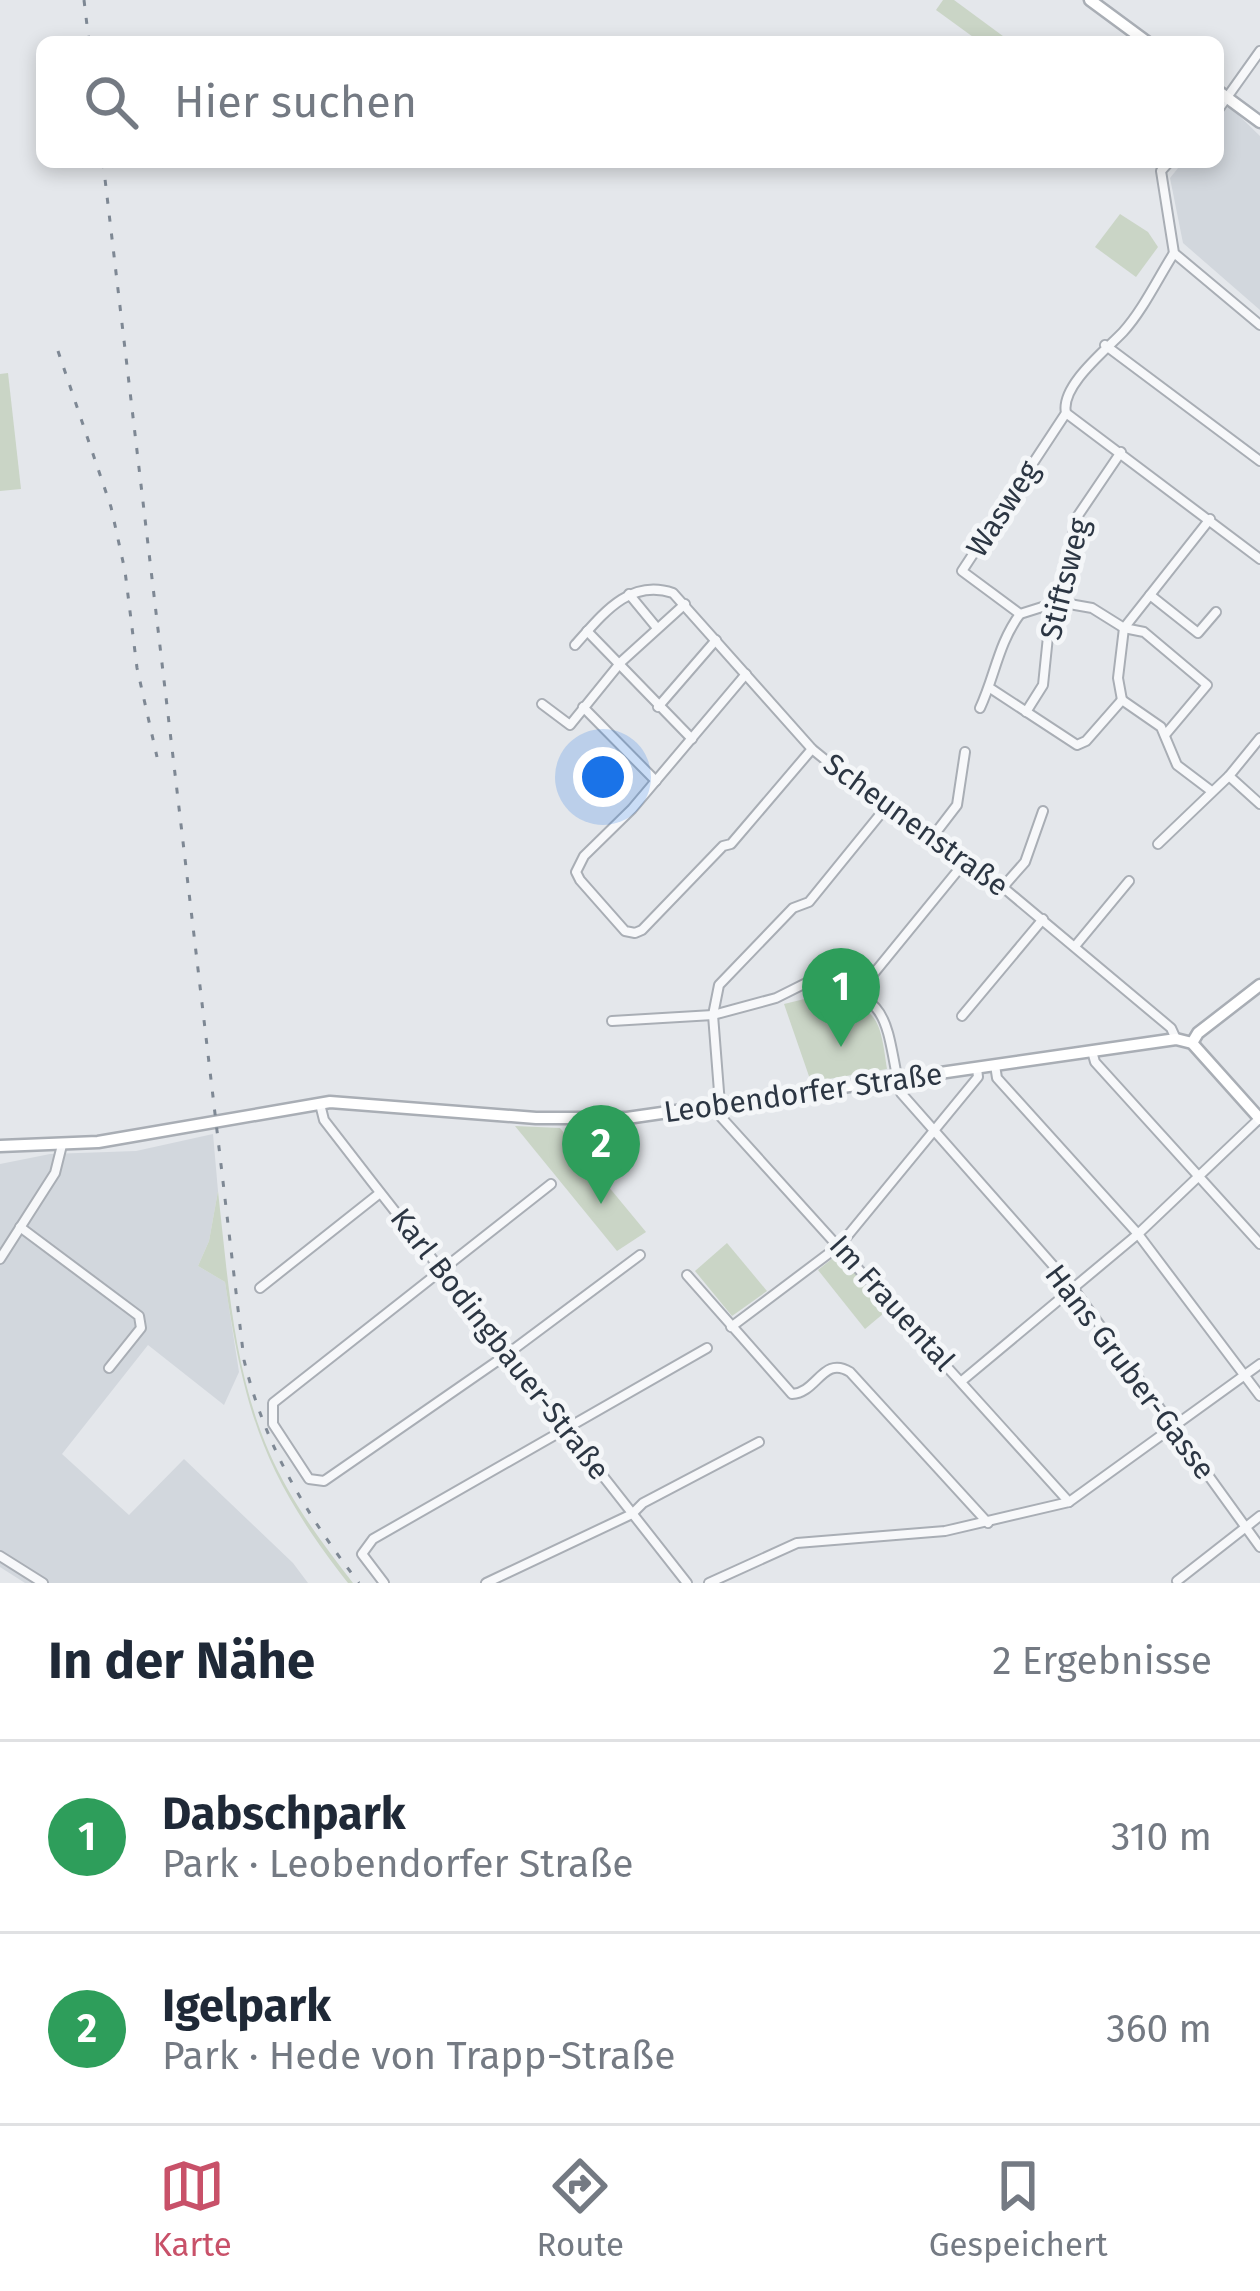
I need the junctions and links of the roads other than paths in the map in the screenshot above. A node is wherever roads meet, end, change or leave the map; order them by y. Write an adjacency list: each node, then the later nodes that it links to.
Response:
1 (1090, 0): 2 (main road)
2 (1139, 36)
3 (1260, 51): 4 (street)
4 (1224, 92)
5 (1224, 95): 6 (main road)
6 (1260, 122)
7 (1164, 168): 8 (street)
8 (1174, 253): 9 (street); 10 (street)
9 (1260, 325)
10 (1105, 345): 11 (street); 13 (street)
11 (1066, 413): 12 (street); 21 (street, Wasweg)
12 (1121, 452): 14 (street); 18 (street, Stiftsweg)
13 (1260, 461)
14 (1210, 519): 15 (street); 17 (street)
15 (1260, 559)
16 (629, 594): 19 (street, Scheunenstraße); 22 (street); 24 (street)
17 (1150, 596): 20 (street); 23 (street)
18 (1058, 602): 21 (street); 23 (street); 35 (street, Stiftsweg)
19 (686, 604): 22 (street); 25 (street, Scheunenstraße)
20 (1216, 612)
21 (1020, 614): 29 (street)
22 (657, 628): 27 (street)
23 (1124, 628): 30 (street); 36 (street)
24 (587, 631): 26 (street); 27 (street)
25 (716, 640): 28 (street, Scheunenstraße); 33 (street)
26 (575, 645)
27 (621, 662): 32 (street); 33 (street)
28 (746, 674): 38 (street); 39 (street, Scheunenstraße)
29 (990, 688): 34 (street); 35 (street)
30 (1121, 700): 35 (street); 36 (street)
31 (542, 704): 32 (street)
32 (583, 706): 42 (street)
33 (658, 706): 38 (street)
34 (980, 708)
35 (1026, 712)
36 (1165, 735): 43 (street)
37 (1260, 738): 41 (street)
38 (692, 740): 42 (street)
39 (812, 749): 42 (street); 45 (street, Scheunenstraße)
40 (965, 752): 47 (street)
41 (1228, 776): 43 (street); 44 (street)
42 (656, 781)
43 (1210, 790): 48 (street)
44 (1260, 804)
45 (887, 806): 47 (street, Scheunenstraße); 56 (street)
46 (1043, 811): 51 (street)
47 (934, 836): 49 (street, Scheunenstraße)
48 (1158, 844)
49 (968, 858): 51 (street, Scheunenstraße); 55 (street)
50 (1129, 881): 53 (street)
51 (1003, 887): 52 (street, Scheunenstraße)
52 (1043, 919): 53 (street, Scheunenstraße); 57 (street)
53 (1076, 945): 59 (street, Scheunenstraße)
54 (1260, 985): 60 (main road)
55 (857, 994): 56 (street); 64 (street)
56 (713, 1015): 58 (street); 67 (street)
57 (962, 1016)
58 (612, 1021)
59 (1176, 1039): 60 (main road, Leobendorfer Straße); 61 (main road, Leobendorfer Straße)
60 (1192, 1043): 68 (main road)
61 (1092, 1052): 62 (main road, Leobendorfer Straße); 72 (street)
62 (995, 1065): 63 (main road, Leobendorfer Straße); 76 (street)
63 (977, 1067): 64 (main road, Leobendorfer Straße); 69 (street)
64 (897, 1077): 67 (main road, Leobendorfer Straße)
65 (901, 1093): 69 (street, Hans Gruber-Gasse)
66 (320, 1102): 67 (main road, Leobendorfer Straße); 70 (main road, Leobendorfer Straße); 74 (street, Karl Bodingbauer-Straße)
67 (718, 1105): 78 (street, Im Frauental)
68 (1260, 1119): 72 (street)
69 (931, 1131): 78 (street); 84 (street, Hans Gruber-Gasse)
70 (62, 1145): 71 (main road, Leobendorfer Straße); 75 (street)
71 (0, 1146)
72 (1199, 1176): 76 (street); 77 (street)
73 (551, 1184): 81 (street)
74 (380, 1192): 81 (street, Karl Bodingbauer-Straße); 83 (street)
75 (20, 1227): 80 (street); 89 (street)
76 (1138, 1234): 84 (street); 90 (street)
77 (1260, 1244)
78 (840, 1245): 85 (street); 91 (street, Im Frauental)
79 (640, 1256): 87 (street)
80 (0, 1259)
81 (442, 1270): 87 (street, Karl Bodingbauer-Straße); 87 (street)
82 (687, 1275): 85 (street)
83 (260, 1288)
84 (1073, 1288): 91 (street); 93 (street, Hans Gruber-Gasse)
85 (731, 1327): 99 (street)
86 (707, 1348): 94 (street)
87 (506, 1354): 94 (street, Karl Bodingbauer-Straße)
88 (1260, 1364): 90 (street)
89 (110, 1368)
90 (1245, 1376): 92 (street); 93 (street)
91 (962, 1380): 96 (street, Im Frauental)
92 (1260, 1396)
93 (1172, 1429): 96 (street); 100 (street, Hans Gruber-Gasse)
94 (568, 1430): 97 (street, Karl Bodingbauer-Straße); 105 (street)
95 (760, 1442): 97 (street)
96 (1069, 1502): 99 (street)
97 (632, 1514): 106 (street); 107 (street, Karl Bodingbauer-Straße)
98 (1260, 1516): 100 (street)
99 (988, 1523): 108 (street)
100 (1245, 1527): 101 (street, Hans Gruber-Gasse); 103 (street)
101 (1260, 1547)
102 (0, 1556): 104 (street)
103 (1178, 1581)
104 (44, 1583)
105 (384, 1583)
106 (486, 1583)
107 (687, 1583)
108 (709, 1583)

